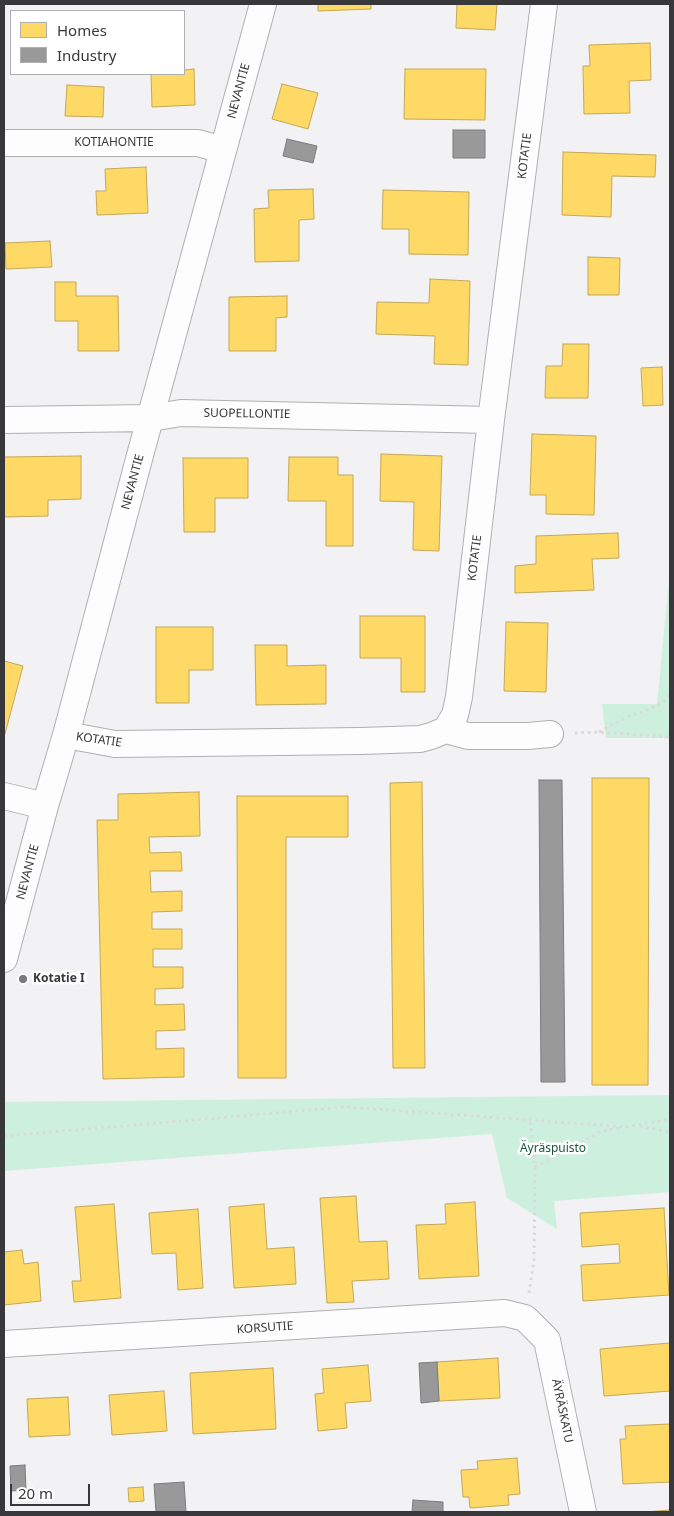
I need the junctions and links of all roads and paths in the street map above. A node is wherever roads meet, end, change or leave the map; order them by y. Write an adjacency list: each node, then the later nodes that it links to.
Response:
1 (263, 4): 4 (street, NEVANTIE)
2 (544, 4): 7 (street, KOTATIE)
3 (4, 143): 4 (street, KOTIAHONTIE)
4 (223, 150): 5 (street, NEVANTIE)
5 (151, 418): 6 (street, SUOPELLONTIE); 7 (street, SUOPELLONTIE); 11 (street, NEVANTIE)
6 (4, 420)
7 (491, 420): 9 (street, KOTATIE)
8 (670, 695): 10 (path)
9 (446, 730): 11 (street, KOTATIE); 12 (street)
10 (598, 732): 12 (path); 13 (path)
11 (66, 734): 15 (street, NEVANTIE)
12 (550, 734)
13 (670, 737)
14 (4, 796): 15 (street)
15 (45, 806): 16 (street, NEVANTIE)
16 (4, 959)
17 (530, 1119): 20 (path); 22 (path); 23 (path)
18 (670, 1119): 19 (path)
19 (636, 1125): 20 (path); 21 (path)
20 (627, 1127): 23 (path)
21 (670, 1132)
22 (4, 1136)
23 (535, 1167): 24 (path)
24 (525, 1318): 25 (street, KORSUTIE); 26 (street, ÄYRÄSKATU)
25 (4, 1344)
26 (583, 1512)

